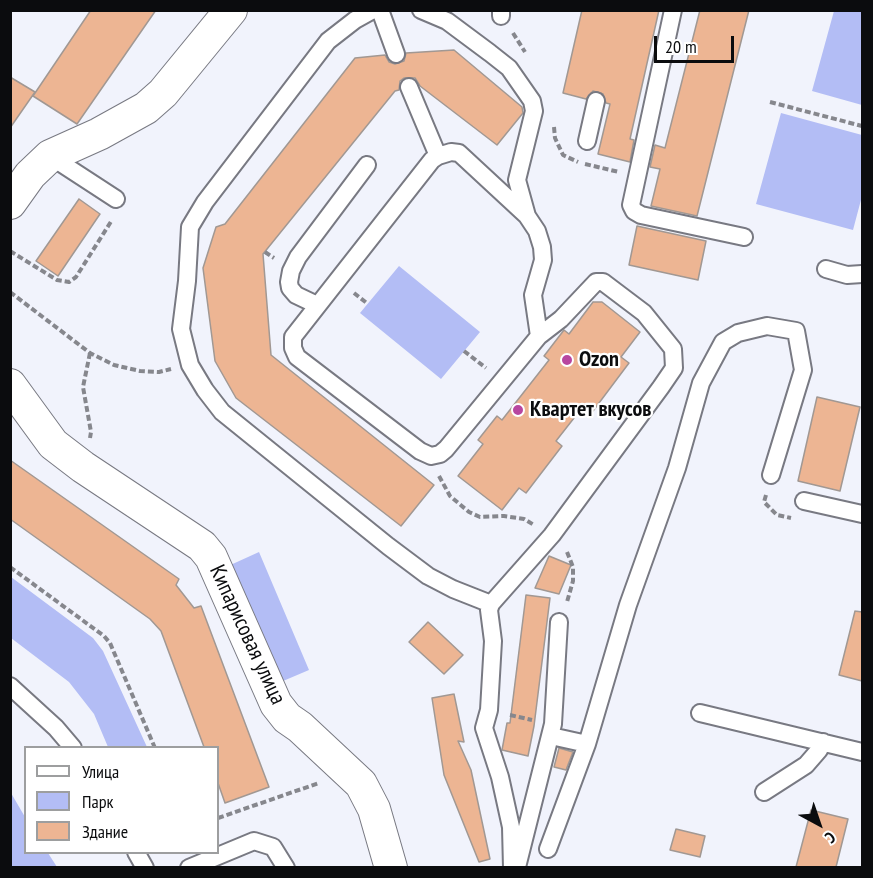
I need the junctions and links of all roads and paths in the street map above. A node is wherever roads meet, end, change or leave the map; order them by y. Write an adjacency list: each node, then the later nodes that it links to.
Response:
1 (231, 10): 12 (street)
2 (373, 10): 28 (lane)
3 (380, 10): 6 (lane)
4 (421, 10): 19 (lane)
5 (673, 10): 20 (lane)
6 (396, 54)
7 (409, 87): 13 (lane)
8 (596, 101): 11 (lane)
9 (770, 102): 10 (path)
10 (862, 126)
11 (587, 141)
12 (50, 156): 17 (lane); 18 (street)
13 (438, 156): 19 (lane); 25 (lane)
14 (571, 160): 16 (path)
15 (367, 165): 25 (lane)
16 (618, 172)
17 (116, 199): 21 (path)
18 (10, 204)
19 (527, 216): 26 (lane)
20 (744, 237)
21 (10, 251)
22 (826, 269): 23 (lane)
23 (862, 274)
24 (10, 292): 27 (path)
25 (317, 305): 31 (lane)
26 (539, 336): 31 (lane); 35 (lane)
27 (90, 353): 28 (path); 30 (path)
28 (190, 365): 37 (lane)
29 (10, 386): 48 (street, Кипарисовая улица)
30 (91, 432)
31 (431, 456): 35 (path)
32 (771, 476): 44 (lane)
33 (804, 501): 34 (lane)
34 (862, 514)
35 (552, 535): 37 (lane); 38 (path)
36 (10, 567): 46 (path)
37 (491, 604): 40 (lane)
38 (559, 622): 42 (lane)
39 (10, 686): 45 (lane)
40 (489, 710): 42 (path); 57 (lane)
41 (700, 713): 43 (lane)
42 (552, 730): 44 (lane); 58 (lane)
43 (823, 742): 47 (lane); 49 (lane)
44 (587, 744): 51 (lane)
45 (72, 746)
46 (155, 746)
47 (862, 752)
48 (352, 774): 50 (path); 56 (street, Кипарисовая улица)
49 (764, 792)
50 (219, 818)
51 (548, 849)
52 (137, 854): 53 (lane)
53 (145, 867)
54 (189, 867): 55 (lane)
55 (286, 867)
56 (391, 867)
57 (512, 867)
58 (517, 867)

